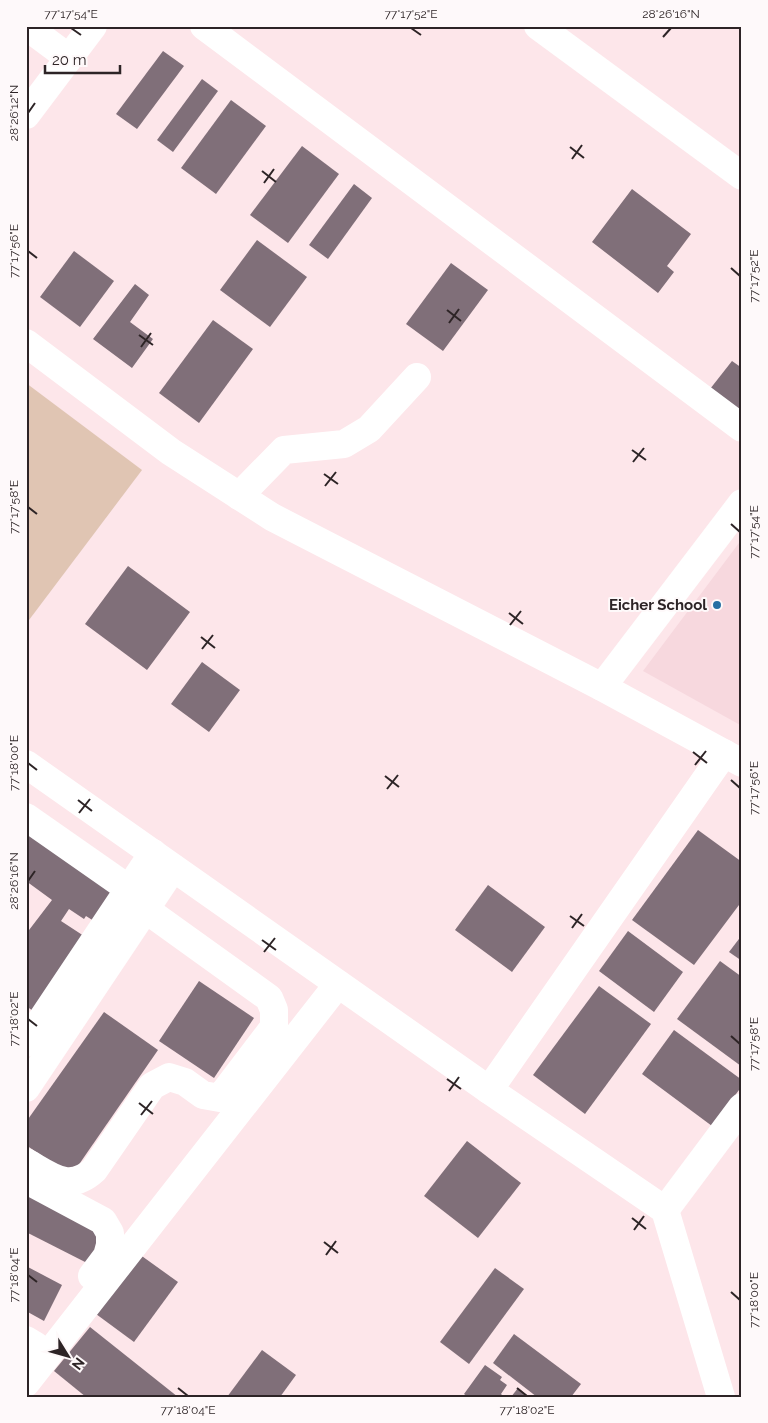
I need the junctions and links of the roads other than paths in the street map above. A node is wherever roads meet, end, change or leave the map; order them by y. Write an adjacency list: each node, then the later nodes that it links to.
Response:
1 (26, 26): 6 (street)
2 (93, 26): 6 (street)
3 (204, 26): 11 (street)
4 (538, 26): 5 (street)
5 (568, 35): 8 (street)
6 (69, 58): 7 (street)
7 (26, 115)
8 (742, 176)
9 (26, 343): 12 (street)
10 (417, 378): 12 (street)
11 (742, 428)
12 (239, 496): 14 (street)
13 (742, 502): 14 (street)
14 (602, 687): 15 (street)
15 (733, 758): 23 (street)
16 (26, 764): 18 (street)
17 (26, 817): 19 (street)
18 (163, 861): 19 (street); 20 (street)
19 (137, 899): 21 (street); 22 (street); 25 (street)
20 (338, 984): 23 (street); 29 (street)
21 (26, 1043)
22 (26, 1088)
23 (489, 1090): 27 (street)
24 (742, 1107): 27 (street)
25 (26, 1162)
26 (26, 1180): 28 (street)
27 (665, 1210): 30 (street)
28 (30, 1349)
29 (26, 1383)
30 (721, 1397)

